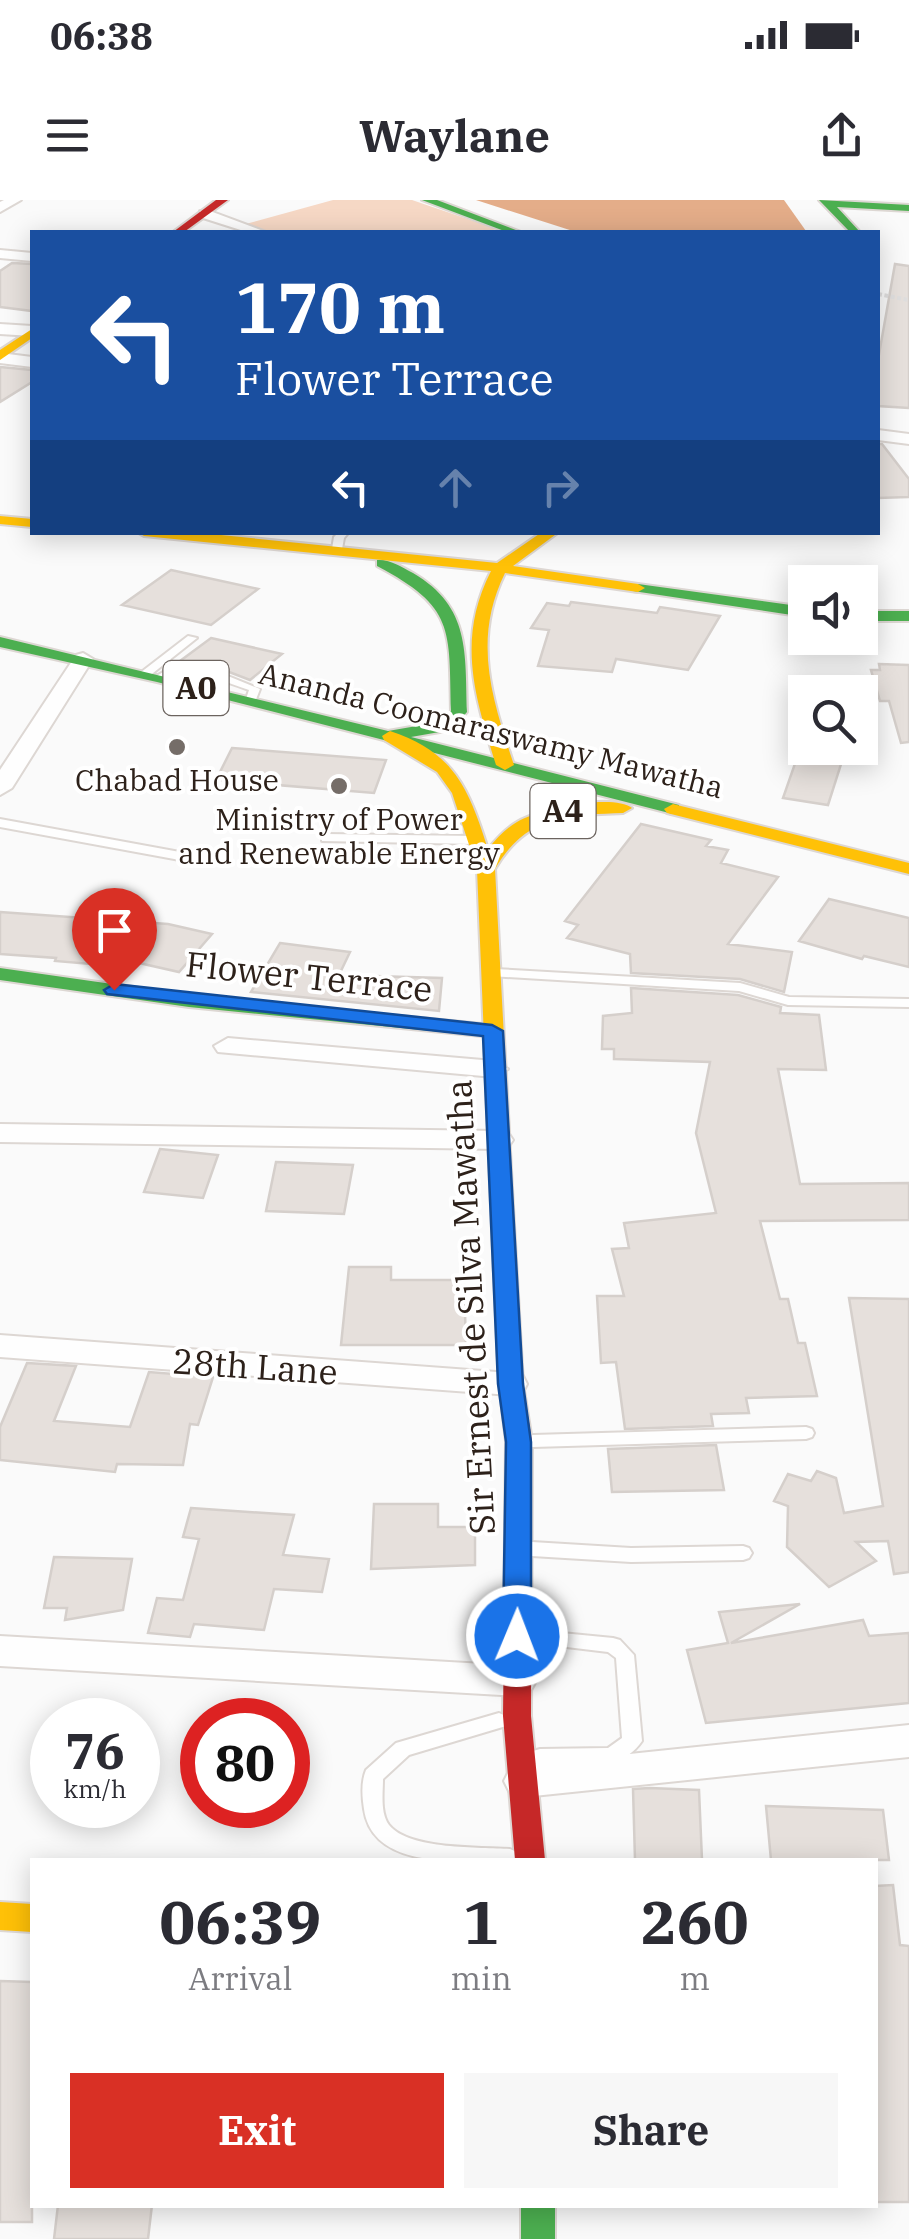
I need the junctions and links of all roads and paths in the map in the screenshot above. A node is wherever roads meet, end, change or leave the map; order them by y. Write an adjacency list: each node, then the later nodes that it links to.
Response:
1 (14, 200): 6 (street)
2 (427, 200): 9 (main road)
3 (831, 201): 4 (main road); 10 (main road)
4 (909, 206)
5 (214, 207): 7 (main road); 8 (street)
6 (0, 208)
7 (181, 230)
8 (255, 230)
9 (510, 230)
10 (854, 230)
11 (0, 254): 12 (street)
12 (30, 257)
13 (880, 294): 14 (path)
14 (909, 300)
15 (0, 329): 16 (street)
16 (30, 332)
17 (30, 334): 18 (main road)
18 (0, 357): 19 (street)
19 (30, 362)
20 (880, 435): 21 (street)
21 (909, 440)
22 (0, 520): 23 (main road)
23 (30, 523)
24 (194, 535): 26 (main road)
25 (548, 535): 27 (main road)
26 (344, 544): 27 (main road); 35 (main road)
27 (500, 568): 28 (main road); 36 (main road, A4)
28 (788, 610)
29 (878, 616): 30 (main road)
30 (909, 616)
31 (192, 638): 34 (lane)
32 (0, 642): 33 (main road, Ananda Coomaraswamy Mawatha / A0)
33 (83, 659): 34 (main road, Ananda Coomaraswamy Mawatha / A0); 37 (street)
34 (151, 676): 35 (main road, Ananda Coomaraswamy Mawatha / A0)
35 (390, 736): 36 (main road, Ananda Coomaraswamy Mawatha / A0); 41 (main road, Sir Ernest de Silva Mawatha / A4)
36 (505, 765): 38 (main road, Ananda Coomaraswamy Mawatha / A0)
37 (0, 788)
38 (666, 805): 43 (main road, Ananda Coomaraswamy Mawatha / A0); 44 (main road, A4)
39 (0, 823): 42 (lane)
40 (326, 838): 41 (lane)
41 (478, 840): 44 (main road, Sir Ernest de Silva Mawatha / A4)
42 (207, 861)
43 (909, 869)
44 (486, 870): 45 (main road, Sir Ernest de Silva Mawatha / A4)
45 (490, 973): 47 (lane); 48 (main road, Sir Ernest de Silva Mawatha / A4)
46 (0, 974): 48 (main road, Flower Terrace)
47 (909, 1003)
48 (492, 1031): 50 (main road, Sir Ernest de Silva Mawatha / A4)
49 (228, 1046): 50 (street)
50 (494, 1069): 52 (main road, Sir Ernest de Silva Mawatha / A4)
51 (0, 1134): 52 (street)
52 (499, 1140): 54 (main road, Sir Ernest de Silva Mawatha / A4)
53 (0, 1346): 54 (street, 28th Lane)
54 (511, 1384): 56 (main road, Sir Ernest de Silva Mawatha / A4)
55 (806, 1433): 56 (lane)
56 (519, 1442): 57 (main road, Sir Ernest de Silva Mawatha / A4)
57 (518, 1548): 58 (lane); 59 (main road, Sir Ernest de Silva Mawatha / A4)
58 (742, 1553)
59 (517, 1636): 61 (main road, Sir Ernest de Silva Mawatha / A4); 63 (lane)
60 (0, 1651): 61 (street)
61 (517, 1699): 63 (main road, Sir Ernest de Silva Mawatha / A4); 64 (lane)
62 (909, 1741): 63 (street)
63 (523, 1770): 65 (main road, Sir Ernest de Silva Mawatha / A4)
64 (510, 1858)
65 (530, 1858)
66 (0, 1916): 67 (main road)
67 (30, 1918)
68 (538, 2208): 69 (main road)
69 (538, 2239)

